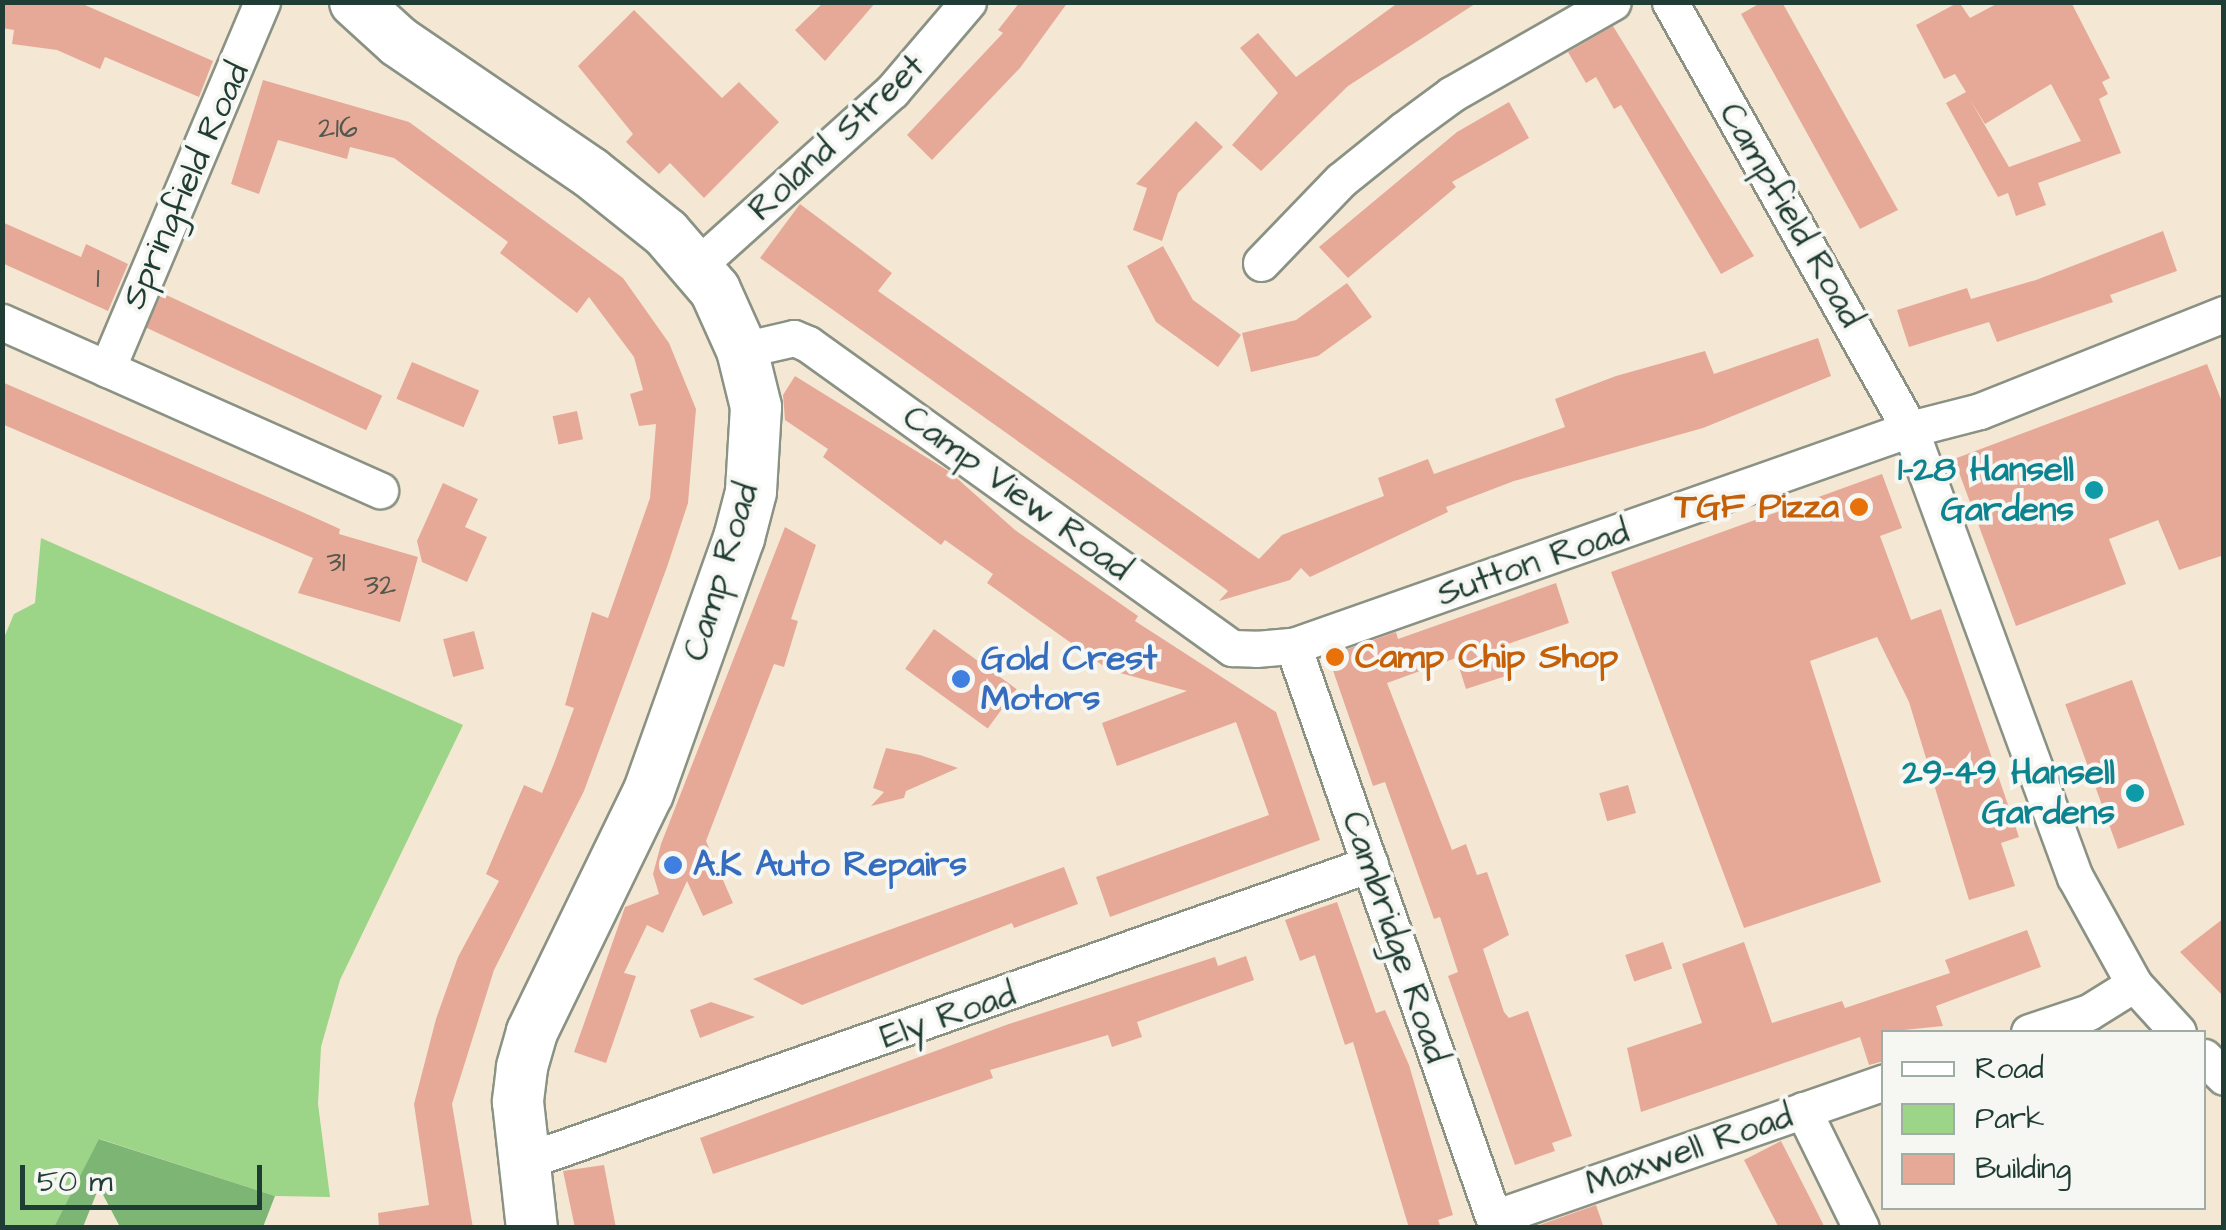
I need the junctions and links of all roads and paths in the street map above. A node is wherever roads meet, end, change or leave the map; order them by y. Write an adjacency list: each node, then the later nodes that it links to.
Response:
1 (262, 2): 11 (street, Springfield Road)
2 (355, 2): 7 (street, Camp Road)
3 (968, 2): 7 (street, Roland Street)
4 (1612, 2): 6 (street)
5 (1670, 2): 12 (street, Campfield Road)
6 (1261, 262)
7 (698, 266): 10 (street, Camp Road)
8 (2224, 314): 12 (street, Sutton Road)
9 (2, 322): 11 (street)
10 (742, 350): 14 (street, Camp View Road); 23 (street, Camp Road)
11 (107, 369): 13 (street)
12 (1910, 429): 14 (street, Sutton Road); 16 (street, Campfield Road)
13 (380, 490)
14 (1292, 646): 15 (street, Cambridge Road)
15 (1370, 864): 23 (street, Ely Road); 24 (street, Cambridge Road)
16 (2134, 984): 17 (street); 18 (street, Campfield Road)
17 (2035, 1030)
18 (2176, 1030)
19 (2206, 1058): 20 (street)
20 (2224, 1076)
21 (1881, 1083): 22 (street, Maxwell Road)
22 (1803, 1110): 24 (street, Maxwell Road); 26 (street)
23 (523, 1162): 25 (street, Camp Road)
24 (1496, 1223)
25 (532, 1228)
26 (1861, 1228)

